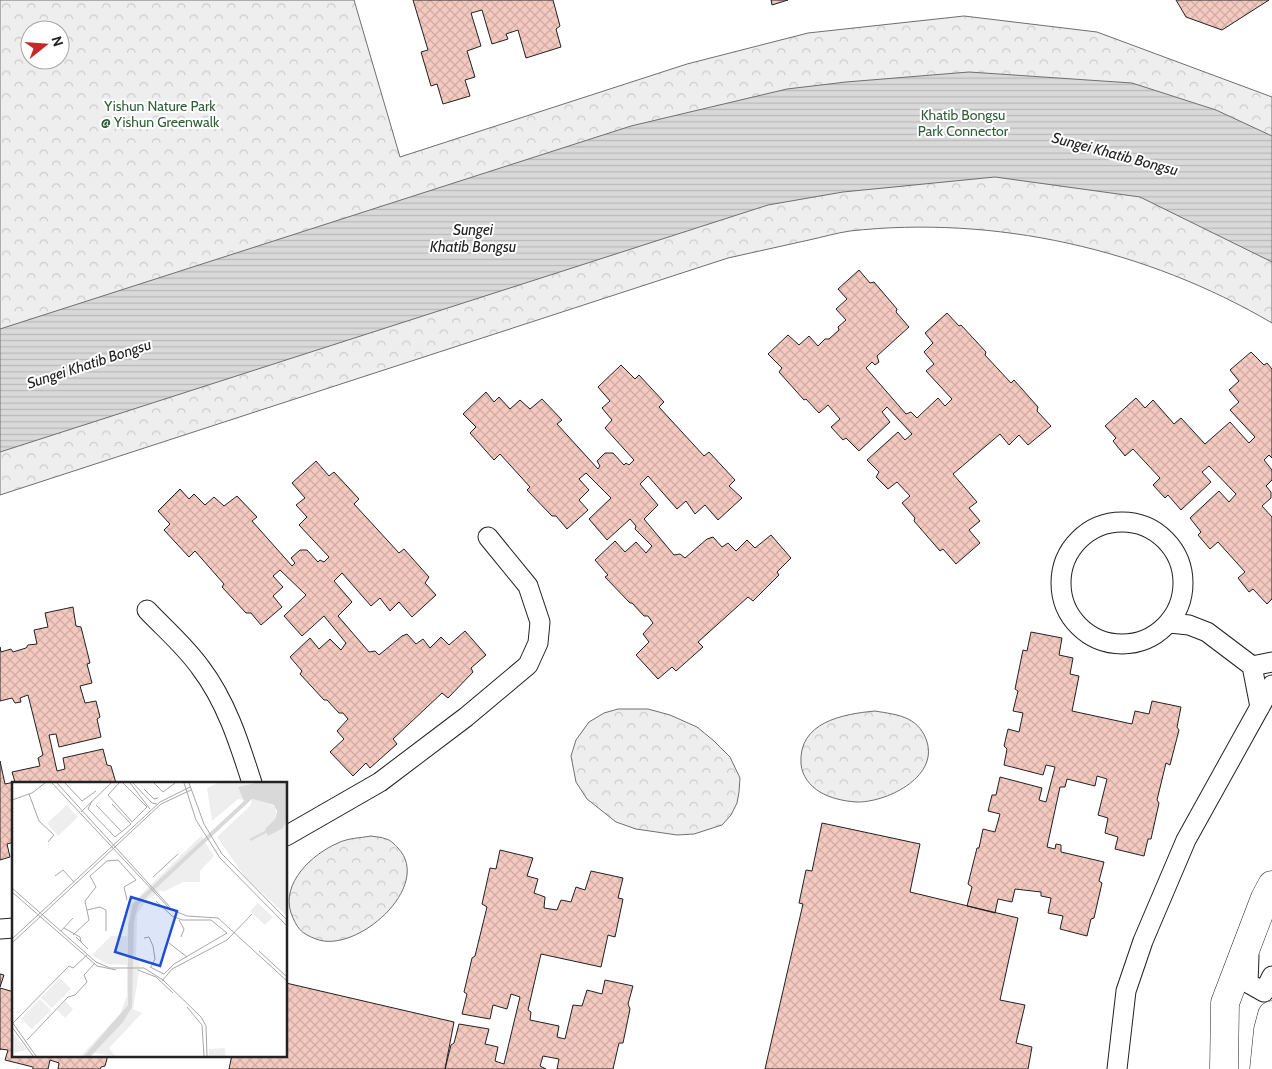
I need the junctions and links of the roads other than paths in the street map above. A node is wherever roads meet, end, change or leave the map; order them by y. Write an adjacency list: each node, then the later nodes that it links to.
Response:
1 (488, 537): 11 (lane)
2 (1183, 592): 4 (lane); 4 (lane); 5 (lane)
3 (148, 610): 10 (lane)
4 (1170, 622): 5 (lane)
5 (1207, 632): 7 (lane)
6 (1272, 662): 7 (lane)
7 (1252, 666): 9 (lane)
8 (1272, 686): 9 (lane)
9 (1266, 711): 16 (lane)
10 (252, 782)
11 (288, 835)
12 (1272, 885): 13 (main road)
13 (1249, 941): 14 (lane); 17 (main road)
14 (1272, 976)
15 (1272, 1015): 18 (main road)
16 (1117, 1069)
17 (1224, 1069)
18 (1264, 1069)

